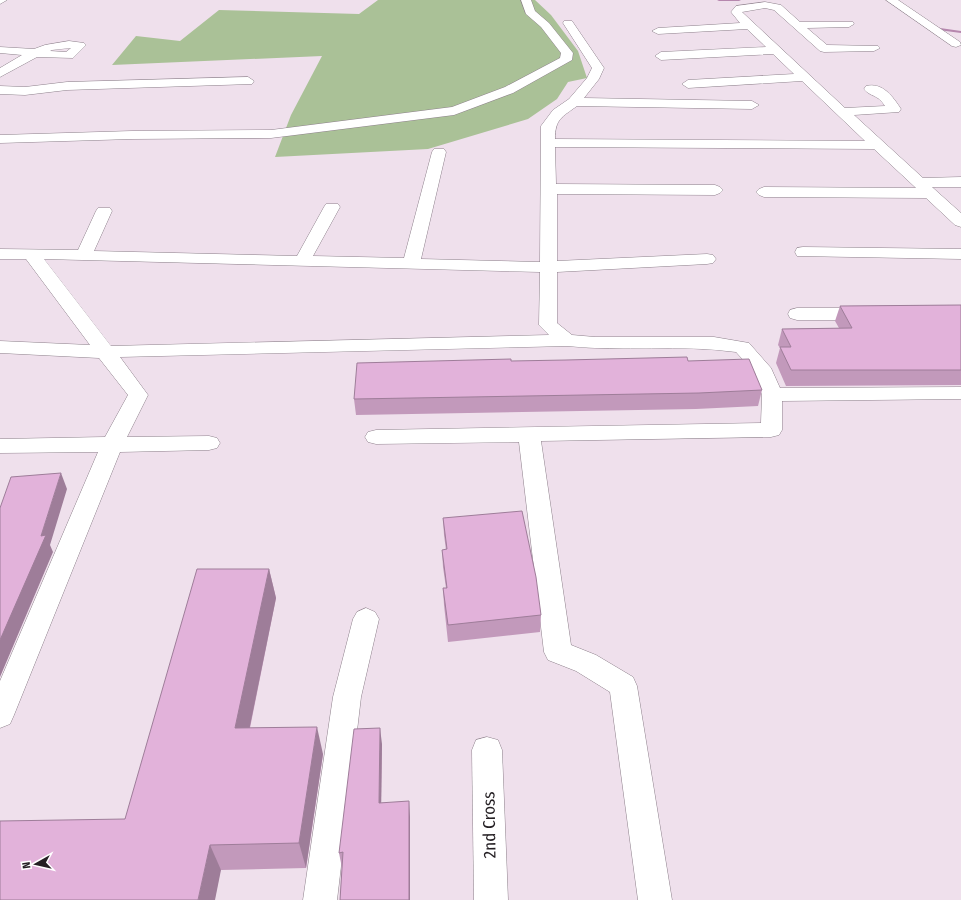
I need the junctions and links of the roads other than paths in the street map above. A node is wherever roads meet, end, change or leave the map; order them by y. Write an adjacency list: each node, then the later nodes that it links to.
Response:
1 (526, 0): 22 (street)
2 (891, 0): 8 (street)
3 (568, 23): 19 (street)
4 (849, 24): 5 (street)
5 (798, 25): 6 (street); 9 (street)
6 (749, 26): 7 (street); 11 (street)
7 (658, 31)
8 (956, 44)
9 (874, 48)
10 (0, 50): 13 (street)
11 (775, 50): 12 (street); 14 (street)
12 (661, 56)
13 (0, 73)
14 (804, 77): 16 (street); 21 (street)
15 (248, 81): 18 (street)
16 (688, 84)
17 (870, 89): 21 (street)
18 (0, 90)
19 (574, 102): 20 (street); 23 (street)
20 (752, 105)
21 (842, 112): 24 (street)
22 (0, 139)
23 (548, 143): 24 (street); 28 (street)
24 (877, 145): 27 (street)
25 (439, 152): 42 (street)
26 (961, 182): 27 (street)
27 (918, 183): 31 (street)
28 (549, 189): 29 (street); 43 (street)
29 (715, 190)
30 (764, 192): 31 (street)
31 (930, 193): 34 (street)
32 (332, 207): 41 (street)
33 (104, 211): 39 (street)
34 (961, 222)
35 (803, 252): 38 (street)
36 (0, 254): 37 (street)
37 (31, 254): 39 (street); 48 (street)
38 (961, 254)
39 (84, 256): 41 (street)
40 (707, 259): 43 (street)
41 (302, 261): 42 (street)
42 (411, 263): 43 (street)
43 (549, 267): 46 (street)
44 (797, 314): 45 (street)
45 (883, 314)
46 (567, 340): 48 (street); 50 (street)
47 (0, 347): 48 (street)
48 (106, 352): 54 (street)
49 (961, 393): 50 (street)
50 (772, 396): 51 (street)
51 (529, 434): 52 (street); 61 (street)
52 (376, 437)
53 (209, 443): 54 (street)
54 (112, 445): 55 (street); 57 (street)
55 (0, 446)
56 (366, 619): 59 (street)
57 (0, 715)
58 (487, 750): 60 (street, 2nd Cross)
59 (320, 900)
60 (491, 900)
61 (655, 900)

